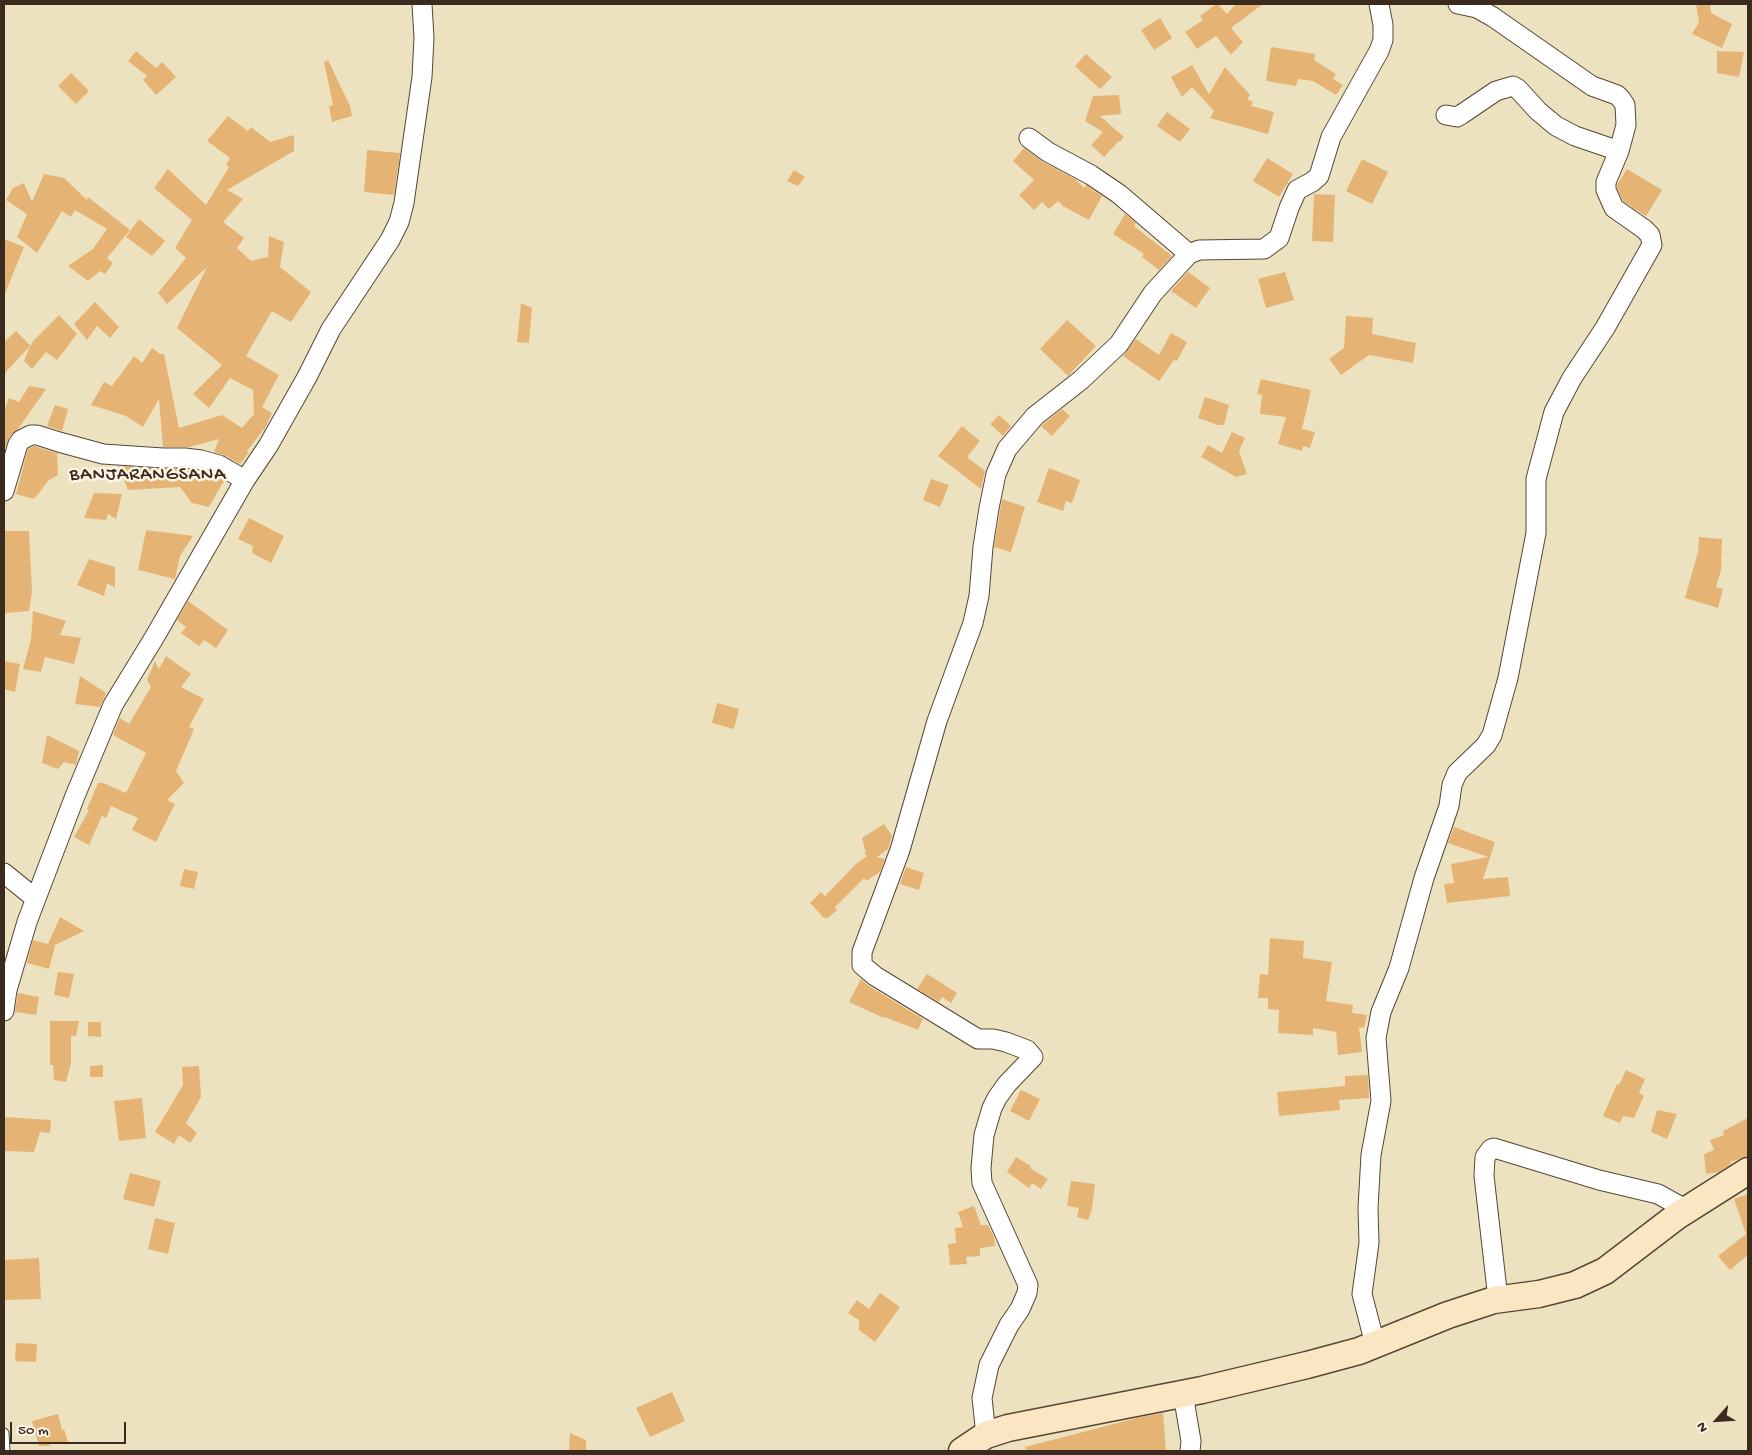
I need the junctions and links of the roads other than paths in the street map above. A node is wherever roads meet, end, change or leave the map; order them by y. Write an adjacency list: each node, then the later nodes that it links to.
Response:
1 (422, 4): 8 (street)
2 (1379, 4): 7 (street)
3 (1458, 4): 6 (street)
4 (1446, 116): 6 (street)
5 (1028, 138): 7 (street)
6 (1619, 151): 16 (street)
7 (1189, 254): 19 (street)
8 (245, 480): 9 (street); 11 (street)
9 (4, 491)
10 (4, 873): 11 (street)
11 (36, 899): 12 (street)
12 (4, 1011)
13 (1748, 1171): 14 (street)
14 (1687, 1210): 15 (street); 15 (street)
15 (1498, 1299): 16 (street)
16 (1375, 1344): 17 (street)
17 (1183, 1394): 19 (street); 22 (street)
18 (4, 1433): 20 (lane)
19 (986, 1435): 21 (street)
20 (5, 1451)
21 (962, 1451)
22 (1190, 1451)

